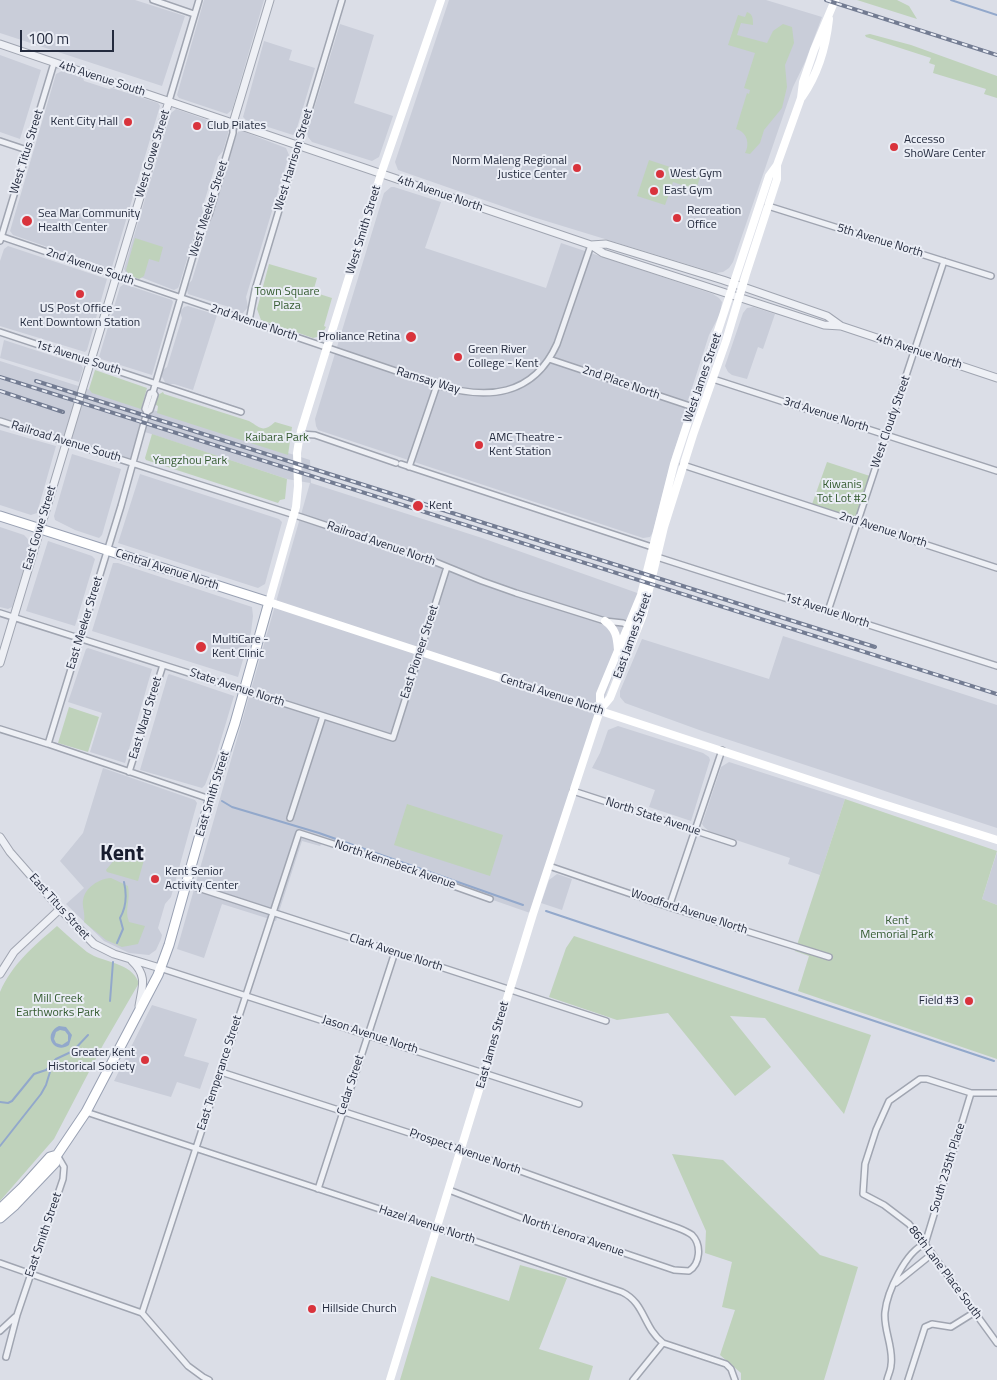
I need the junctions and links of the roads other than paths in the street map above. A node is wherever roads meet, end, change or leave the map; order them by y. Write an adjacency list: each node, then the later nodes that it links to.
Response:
1 (153, 0): 7 (street)
2 (199, 0): 7 (street, West Gowe Street)
3 (270, 0): 11 (street, West Meeker Street)
4 (342, 0): 13 (street, West Harrison Street)
5 (442, 0): 16 (main road, West Smith Street)
6 (835, 0): 15 (main road, West James Street)
7 (194, 14): 10 (street, West Gowe Street)
8 (0, 44): 9 (street, 4th Avenue South)
9 (54, 63): 10 (street, 4th Avenue South); 14 (street, West Titus Street)
10 (169, 101): 11 (street, 4th Avenue South); 21 (street, West Gowe Street)
11 (233, 123): 13 (street, 4th Avenue North); 25 (street, West Meeker Street)
12 (0, 141): 14 (street)
13 (298, 145): 16 (street, 4th Avenue North); 26 (street, West Harrison Street)
14 (27, 150): 18 (street, West Titus Street)
15 (777, 165): 17 (main road, West James Street); 23 (main road, West James Street)
16 (381, 174): 19 (street, 4th Avenue North); 29 (main road, West Smith Street)
17 (768, 206): 20 (street, 5th Avenue North); 23 (main road, West James Street)
18 (0, 238): 21 (street, 2nd Avenue South)
19 (591, 245): 23 (street, 4th Avenue North); 24 (street, 4th Avenue North); 31 (street, Ramsay Way)
20 (944, 261): 22 (street, 5th Avenue North); 30 (street, West Cloudy Street)
21 (116, 276): 25 (street, 2nd Avenue South); 32 (street, West Gowe Street)
22 (991, 276)
23 (738, 285): 24 (main road, West James Street); 27 (street, 4th Avenue North)
24 (734, 296): 27 (street, 4th Avenue North); 33 (main road, West James Street); 38 (main road, West James Street)
25 (180, 298): 26 (street, 2nd Avenue North); 35 (street, West Meeker Street)
26 (249, 321): 29 (street, 2nd Avenue North)
27 (841, 326): 30 (street, 4th Avenue North)
28 (0, 332): 32 (street, 1st Avenue South)
29 (327, 348): 36 (street, Ramsay Way); 42 (main road, West Smith Street)
30 (915, 351): 34 (street, 4th Avenue North); 43 (street, West Cloudy Street)
31 (550, 359): 36 (street, Ramsay Way); 38 (street, 2nd Place North)
32 (90, 362): 35 (street, 1st Avenue South); 37 (street, West Gowe Street)
33 (712, 378): 43 (street, 3rd Avenue North); 45 (main road, West James Street)
34 (997, 378)
35 (155, 384): 39 (street); 40 (street, West Meeker Street)
36 (437, 385): 49 (street)
37 (80, 394): 44 (street, East Gowe Street)
38 (693, 407): 45 (main road); 55 (main road, West James Street)
39 (241, 412)
40 (146, 413): 46 (street, East Meeker Street)
41 (0, 421): 44 (street, Railroad Avenue South)
42 (300, 434): 47 (main road, West Smith Street); 49 (street)
43 (887, 435): 50 (street, 3rd Avenue North); 53 (street, West Cloudy Street)
44 (66, 443): 46 (street, Railroad Avenue South); 54 (street, East Gowe Street)
45 (690, 446): 48 (main road, West James Street)
46 (133, 462): 51 (street, Railroad Avenue North); 56 (street, East Meeker Street)
47 (298, 463): 51 (main road, East Smith Street)
48 (683, 465): 53 (street, 2nd Avenue North); 57 (main road, West James Street)
49 (409, 467): 55 (street)
50 (997, 471)
51 (294, 515): 58 (street, Railroad Avenue North); 61 (main road, East Smith Street)
52 (0, 516): 54 (main road, Central Avenue North)
53 (858, 522): 59 (street, 2nd Avenue North); 62 (street, West Cloudy Street)
54 (40, 529): 56 (main road, Central Avenue North); 64 (street, East Gowe Street)
55 (652, 547): 60 (main road, West James Street)
56 (107, 551): 61 (main road, Central Avenue North); 67 (street, East Meeker Street)
57 (657, 557): 62 (street, 1st Avenue North); 74 (main road, East James Street)
58 (447, 567): 65 (street, Railroad Avenue North); 69 (street, East Pioneer Street)
59 (997, 568)
60 (641, 596): 66 (main road, East James Street)
61 (269, 602): 69 (main road, Central Avenue North); 73 (main road, East Smith Street)
62 (828, 611): 72 (street, 1st Avenue North)
63 (0, 613): 64 (street, State Avenue North)
64 (14, 617): 67 (street, State Avenue North); 70 (street, East Gowe Street)
65 (605, 622): 66 (street, Railroad Avenue North); 68 (main road)
66 (629, 626): 68 (main road, East James Street)
67 (81, 638): 71 (street, State Avenue North); 78 (street, East Meeker Street)
68 (618, 651): 74 (main road, East James Street)
69 (421, 652): 74 (main road, Central Avenue North); 77 (street, East Pioneer Street)
70 (0, 663)
71 (163, 665): 73 (street, State Avenue North); 80 (street, East Ward Street)
72 (997, 666)
73 (244, 691): 75 (street, State Avenue North); 82 (main road, East Smith Street)
74 (600, 710): 79 (main road, Central Avenue North); 81 (main road, East James Street)
75 (323, 716): 77 (street, State Avenue North); 83 (street)
76 (0, 729): 78 (street)
77 (393, 738)
78 (48, 744): 80 (street)
79 (722, 750): 84 (street); 87 (main road, Central Avenue North)
80 (129, 772): 82 (street)
81 (574, 791): 84 (street, North State Avenue); 89 (main road, East James Street)
82 (210, 799): 90 (main road, East Smith Street)
83 (290, 818)
84 (694, 831): 88 (street, North State Avenue); 92 (street)
85 (299, 833): 91 (street, North Kennebeck Avenue); 94 (street, East Temperance Street)
86 (0, 837): 93 (street, East Titus Street)
87 (997, 840)
88 (733, 843)
89 (549, 866): 92 (street, Woodford Avenue North); 100 (main road, East James Street)
90 (186, 884): 94 (street, Clark Avenue North); 98 (main road, East Smith Street)
91 (490, 899)
92 (669, 907): 96 (street, Woodford Avenue North)
93 (60, 909): 97 (street, East Titus Street); 99 (street)
94 (272, 912): 95 (street, Clark Avenue North); 101 (street, East Temperance Street)
95 (395, 952): 100 (street, Clark Avenue North); 104 (street, Cedar Street)
96 (829, 957)
97 (130, 959): 98 (street, East Titus Street); 102 (street)
98 (160, 968): 101 (street, Jason Avenue North); 102 (main road, East Smith Street)
99 (0, 974)
100 (510, 989): 103 (street, Clark Avenue North); 106 (main road, East James Street)
101 (245, 994): 104 (street, Jason Avenue North); 105 (street, East Temperance Street)
102 (138, 1014): 111 (main road, East Smith Street)
103 (606, 1022)
104 (367, 1035): 106 (street, Jason Avenue North); 110 (street, Cedar Street)
105 (221, 1072): 110 (street, Prospect Avenue North); 112 (street, East Temperance Street)
106 (486, 1072): 109 (street, Jason Avenue North); 113 (main road, East James Street)
107 (971, 1093): 108 (street); 120 (street, South 235th Place); 120 (street, 86th Lane Place South)
108 (997, 1093)
109 (579, 1104)
110 (343, 1111): 113 (street, Prospect Avenue North); 115 (street, Cedar Street)
111 (86, 1112): 112 (street, Hazel Avenue North); 114 (main road, East Smith Street)
112 (196, 1149): 115 (street, Hazel Avenue North); 127 (street, East Temperance Street)
113 (462, 1150): 116 (main road, East James Street); 123 (street, Prospect Avenue North)
114 (58, 1155): 117 (main road); 118 (main road, East Smith Street); 124 (street, East Smith Street)
115 (318, 1189): 119 (street, Hazel Avenue North)
116 (449, 1190): 119 (main road, East James Street); 123 (street, North Lenora Avenue)
117 (0, 1209)
118 (0, 1218)
119 (437, 1228): 130 (street, Hazel Avenue North); 134 (main road, East James Street)
120 (925, 1244): 121 (street, 86th Lane Place South); 125 (street)
121 (932, 1254): 125 (street); 126 (street, 86th Lane Place South)
122 (0, 1263): 124 (street)
123 (696, 1263)
124 (31, 1273): 127 (street); 128 (street, East Smith Street)
125 (894, 1284): 137 (street)
126 (975, 1312): 131 (street, 86th Lane Place South); 138 (street)
127 (142, 1313): 133 (street)
128 (17, 1315): 129 (street); 132 (street, East Smith Street)
129 (0, 1330)
130 (663, 1343): 135 (street); 136 (street)
131 (997, 1343)
132 (6, 1357)
133 (209, 1380)
134 (390, 1380)
135 (634, 1380)
136 (736, 1380)
137 (887, 1380)
138 (908, 1380)

